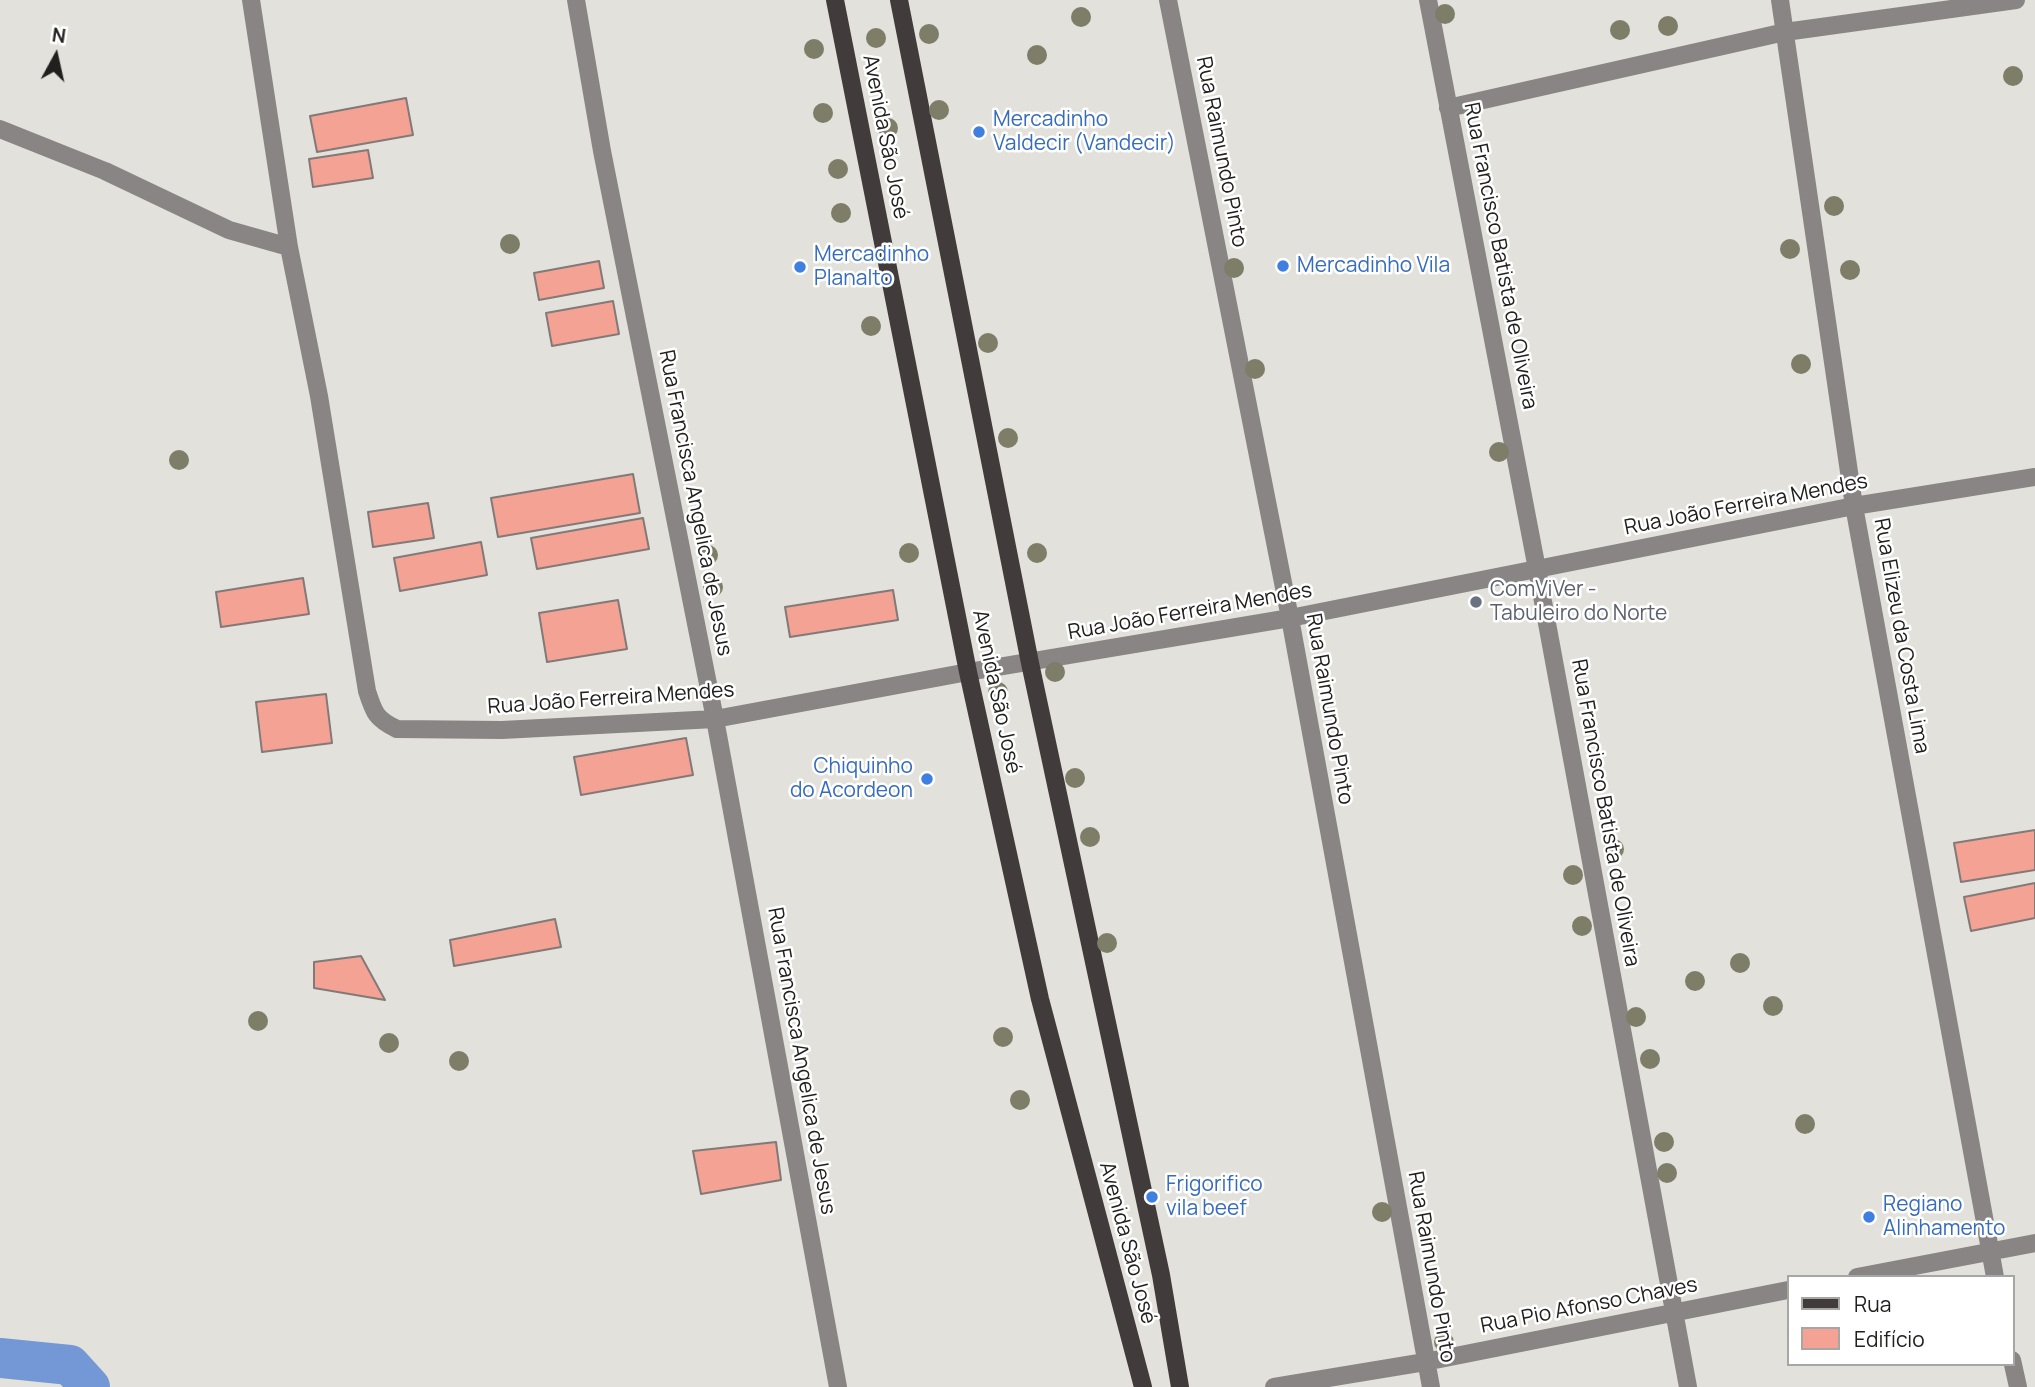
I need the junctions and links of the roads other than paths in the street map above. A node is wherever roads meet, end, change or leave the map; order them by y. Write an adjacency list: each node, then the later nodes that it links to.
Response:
1 (251, 0): 12 (street, Rua João Ferreira Mendes)
2 (576, 0): 19 (street, Rua Francisca Angelica de Jesus)
3 (835, 0): 18 (main road, Avenida São José)
4 (900, 0): 17 (main road, Avenida São José)
5 (1168, 0): 16 (street, Rua Raimundo Pinto)
6 (1428, 0): 10 (street, Rua Francisco Batista de Oliveira)
7 (1780, 0): 9 (street, Rua Elizeu da Costa Lima)
8 (2016, 0): 9 (street)
9 (1785, 32): 10 (street); 14 (street, Rua Elizeu da Costa Lima)
10 (1448, 108): 15 (street, Rua Francisco Batista de Oliveira)
11 (0, 129): 12 (street)
12 (289, 247): 19 (street, Rua João Ferreira Mendes)
13 (2035, 477): 14 (street, Rua João Ferreira Mendes)
14 (1854, 506): 15 (street, Rua João Ferreira Mendes); 21 (street, Rua Elizeu da Costa Lima)
15 (1537, 569): 16 (street, Rua João Ferreira Mendes); 25 (street, Rua Francisco Batista de Oliveira)
16 (1290, 618): 17 (street, Rua João Ferreira Mendes); 26 (street, Rua Raimundo Pinto)
17 (1030, 663): 18 (street, Rua João Ferreira Mendes); 30 (main road, Avenida São José)
18 (968, 672): 19 (street, Rua João Ferreira Mendes); 29 (main road, Avenida São José)
19 (715, 719): 28 (street, Rua Francisca Angelica de Jesus)
20 (2035, 1243): 21 (street)
21 (1989, 1251): 22 (street); 23 (street, Rua Elizeu da Costa Lima)
22 (1867, 1275)
23 (1994, 1275)
24 (1786, 1290): 25 (street, Rua Pio Afonso Chaves)
25 (1673, 1312): 26 (street, Rua Pio Afonso Chaves); 33 (street, Rua Francisco Batista de Oliveira)
26 (1425, 1362): 31 (street, Rua Pio Afonso Chaves); 32 (street, Rua Raimundo Pinto)
27 (2013, 1366): 34 (street)
28 (838, 1387)
29 (1143, 1387)
30 (1180, 1387)
31 (1274, 1387)
32 (1431, 1387)
33 (1688, 1387)
34 (2018, 1387)

